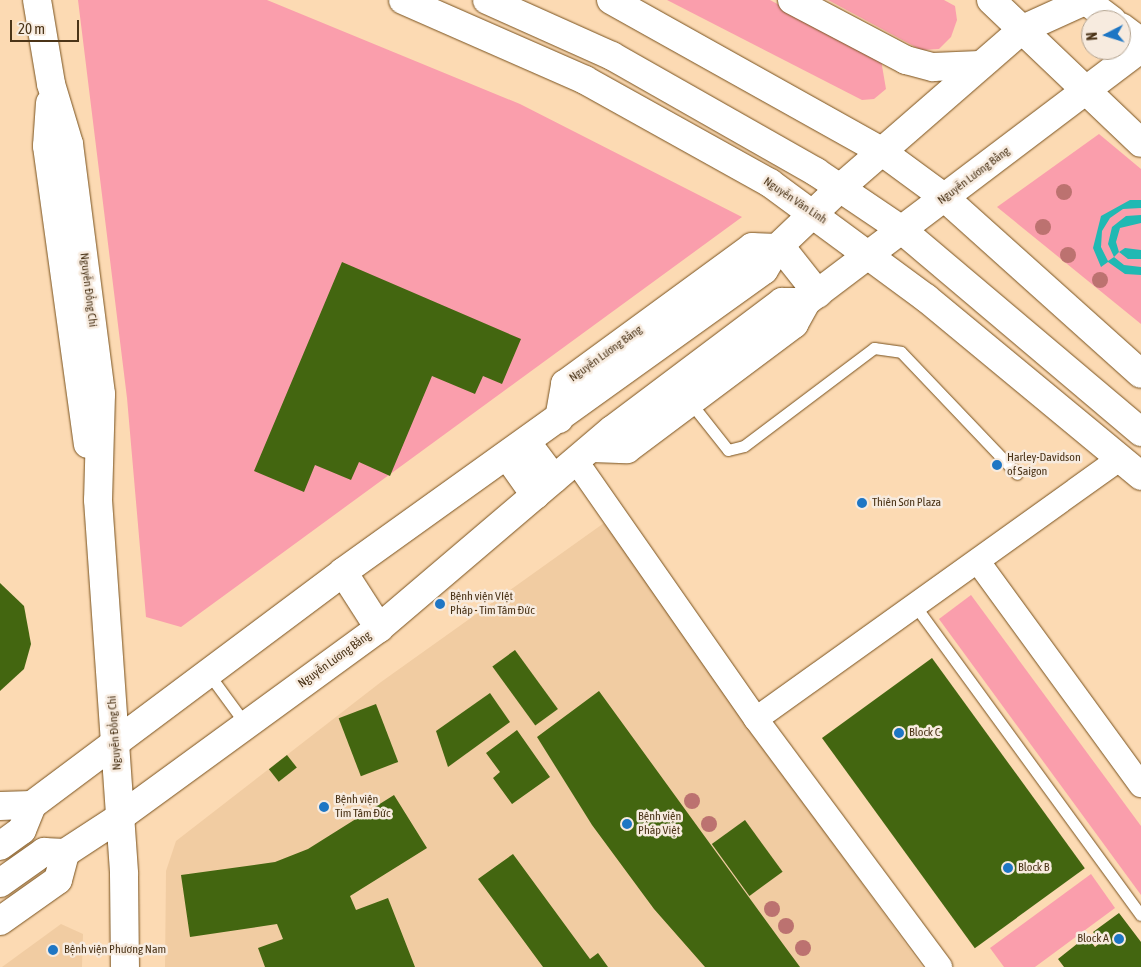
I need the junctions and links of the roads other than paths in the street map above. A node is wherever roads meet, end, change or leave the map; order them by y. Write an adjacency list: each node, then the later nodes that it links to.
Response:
1 (37, 0): 39 (main road, Nguyễn Đổng Chi)
2 (403, 0): 17 (main road, Nguyễn Văn Linh)
3 (487, 0): 15 (main road)
4 (611, 0): 14 (main road)
5 (792, 0): 11 (main road)
6 (991, 0): 9 (main road)
7 (1086, 0): 8 (main road); 9 (main road)
8 (1099, 10)
9 (1023, 29): 11 (main road); 12 (main road)
10 (1141, 49): 12 (main road, Nguyễn Lương Bằng)
11 (980, 65): 14 (main road)
12 (1084, 92): 13 (main road); 16 (main road, Nguyễn Lương Bằng)
13 (1141, 143)
14 (881, 151): 15 (main road); 16 (main road)
15 (840, 188): 17 (main road); 18 (main road)
16 (945, 198): 18 (main road, Nguyễn Lương Bằng); 22 (main road)
17 (814, 213): 19 (main road); 20 (main road, Nguyễn Văn Linh)
18 (902, 230): 20 (main road, Nguyễn Lương Bằng); 24 (main road)
19 (778, 247): 21 (main road); 26 (main road, Nguyễn Lương Bằng)
20 (870, 255): 21 (main road, Nguyễn Lương Bằng); 28 (main road, Nguyễn Văn Linh)
21 (812, 298): 23 (main road, Nguyễn Lương Bằng); 27 (main road, Nguyễn Lương Bằng)
22 (1141, 374)
23 (690, 402): 27 (main road, Nguyễn Lương Bằng); 29 (lane)
24 (1141, 432)
25 (1141, 440): 28 (main road)
26 (518, 450): 31 (main road); 33 (main road, Nguyễn Lương Bằng)
27 (584, 454): 31 (main road, Nguyễn Lương Bằng); 37 (street)
28 (1121, 458): 30 (main road, Nguyễn Văn Linh); 32 (street)
29 (1017, 474)
30 (1141, 476)
31 (545, 487): 35 (main road, Nguyễn Lương Bằng)
32 (979, 563): 34 (street); 40 (street)
33 (343, 572): 35 (main road); 36 (main road, Nguyễn Lương Bằng)
34 (916, 607): 37 (street); 47 (lane)
35 (379, 628): 38 (main road, Nguyễn Lương Bằng)
36 (208, 673): 38 (lane); 39 (main road, Nguyễn Lương Bằng)
37 (756, 719): 50 (street)
38 (246, 724): 43 (main road, Nguyễn Lương Bằng)
39 (116, 742): 41 (main road, Nguyễn Lương Bằng); 43 (main road, Nguyễn Đổng Chi)
40 (1141, 785)
41 (32, 805): 42 (main road); 44 (main road)
42 (0, 806)
43 (120, 817): 45 (main road, Nguyễn Lương Bằng); 49 (main road, Nguyễn Đổng Chi)
44 (0, 846)
45 (65, 853): 46 (main road); 48 (main road)
46 (0, 883)
47 (1141, 915)
48 (0, 921)
49 (125, 967)
50 (940, 967)

